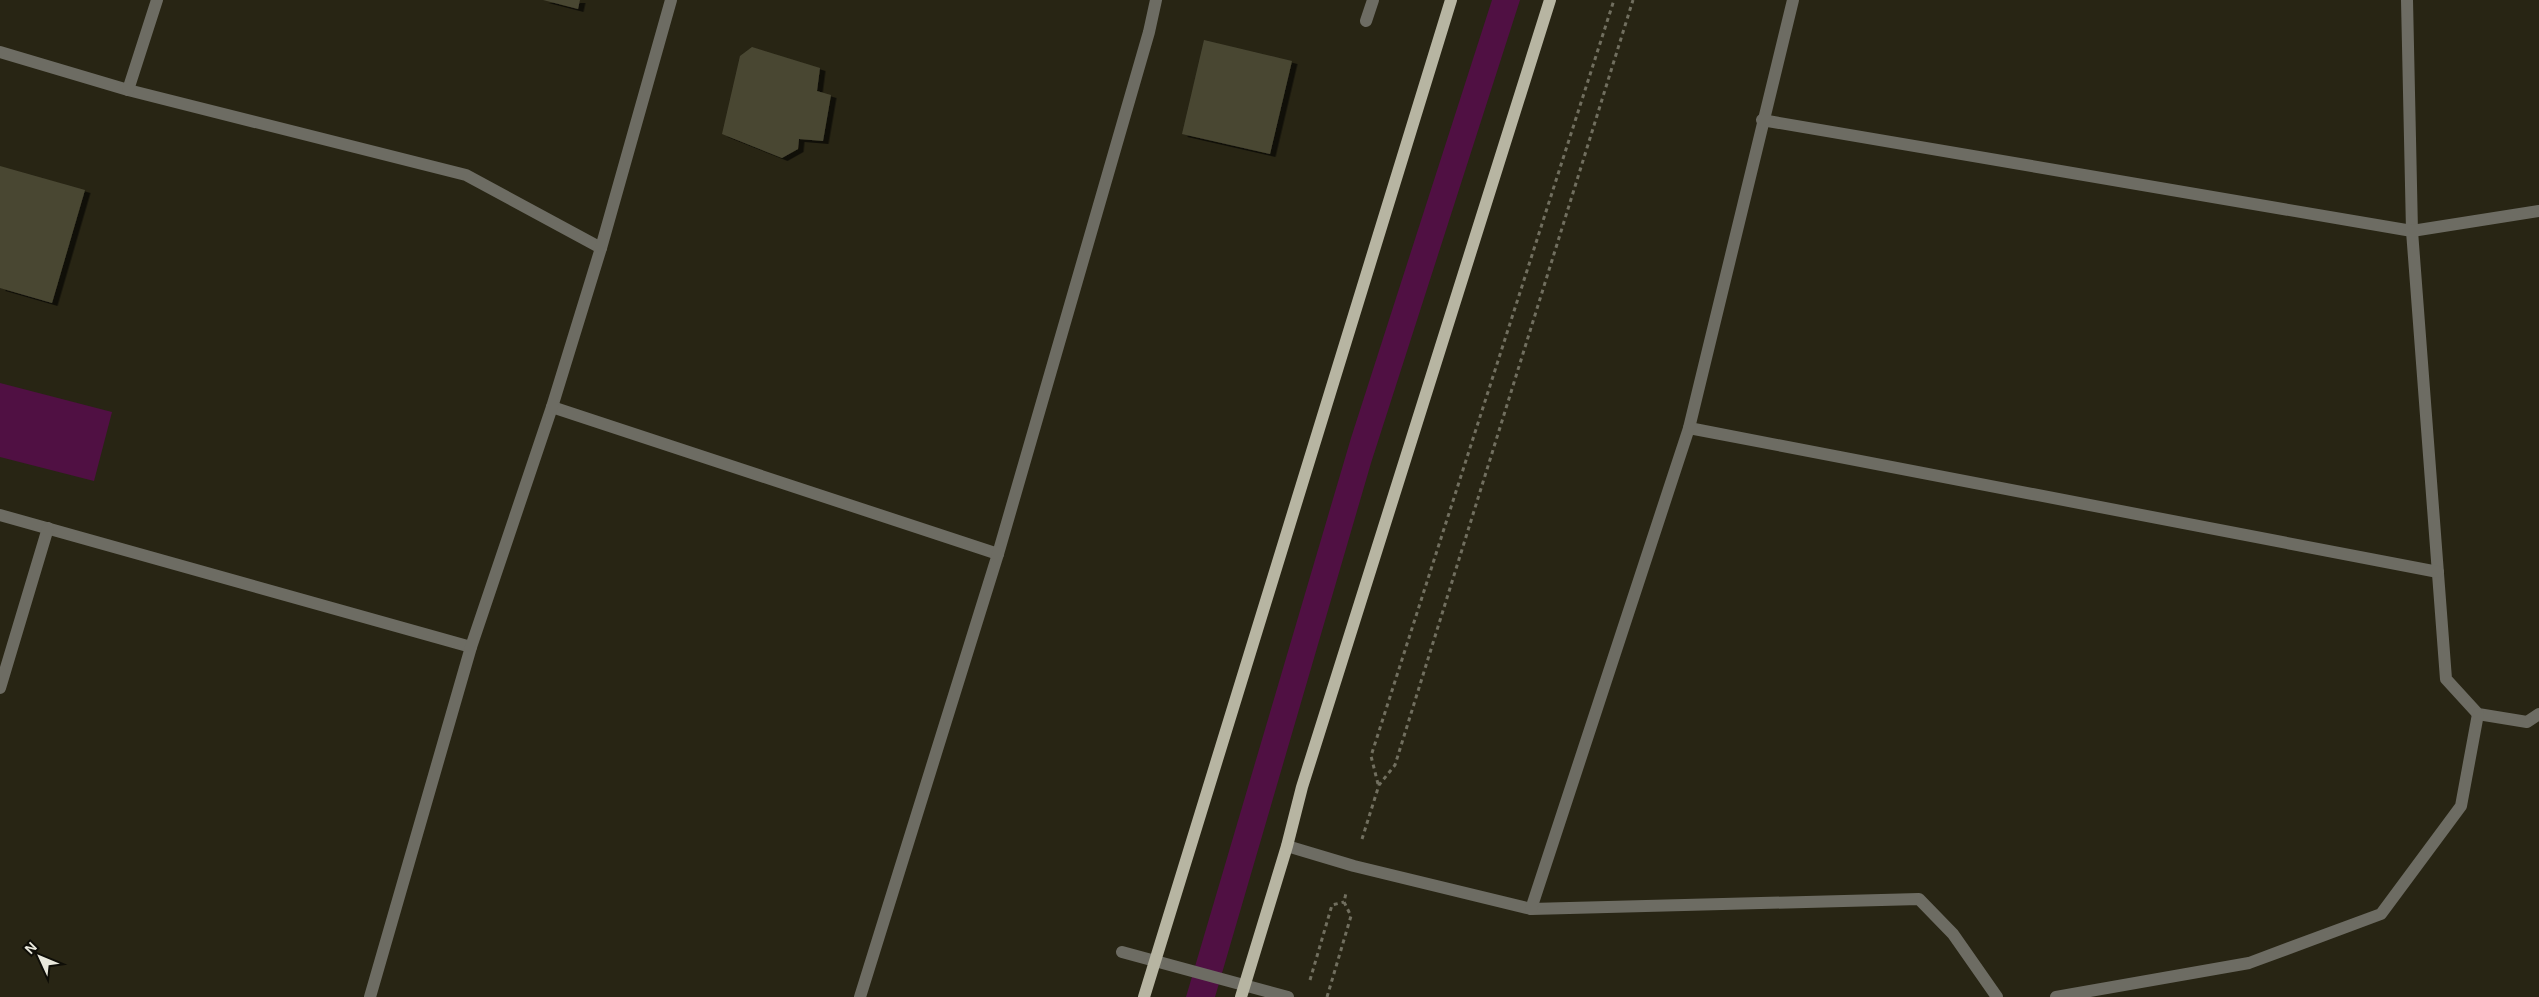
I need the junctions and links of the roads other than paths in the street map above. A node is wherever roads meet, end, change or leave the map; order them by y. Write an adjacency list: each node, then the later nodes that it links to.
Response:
1 (157, 0): 11 (street)
2 (671, 0): 15 (street)
3 (1156, 0): 20 (street)
4 (1373, 0): 9 (street)
5 (1451, 0): 29 (main road)
6 (1550, 0): 26 (main road)
7 (1793, 0): 12 (street)
8 (2407, 0): 14 (street)
9 (1366, 21)
10 (0, 52): 11 (street)
11 (128, 90): 15 (street)
12 (1762, 120): 14 (street); 17 (street)
13 (2539, 211): 14 (street)
14 (2412, 231): 21 (street)
15 (602, 248): 16 (street)
16 (552, 406): 20 (street); 22 (street)
17 (1689, 428): 21 (street); 27 (street)
18 (0, 514): 19 (street)
19 (48, 528): 22 (street); 23 (street)
20 (998, 554): 32 (street)
21 (2438, 572): 24 (street)
22 (471, 647): 31 (street)
23 (0, 688)
24 (2478, 714): 25 (street); 36 (street)
25 (2539, 714)
26 (1288, 846): 27 (street); 30 (main road)
27 (1531, 909): 35 (street)
28 (1122, 952): 29 (street)
29 (1155, 961): 30 (street); 33 (main road)
30 (1243, 991): 34 (street)
31 (370, 997)
32 (860, 997)
33 (1144, 997)
34 (1288, 997)
35 (1997, 997)
36 (2056, 997)

